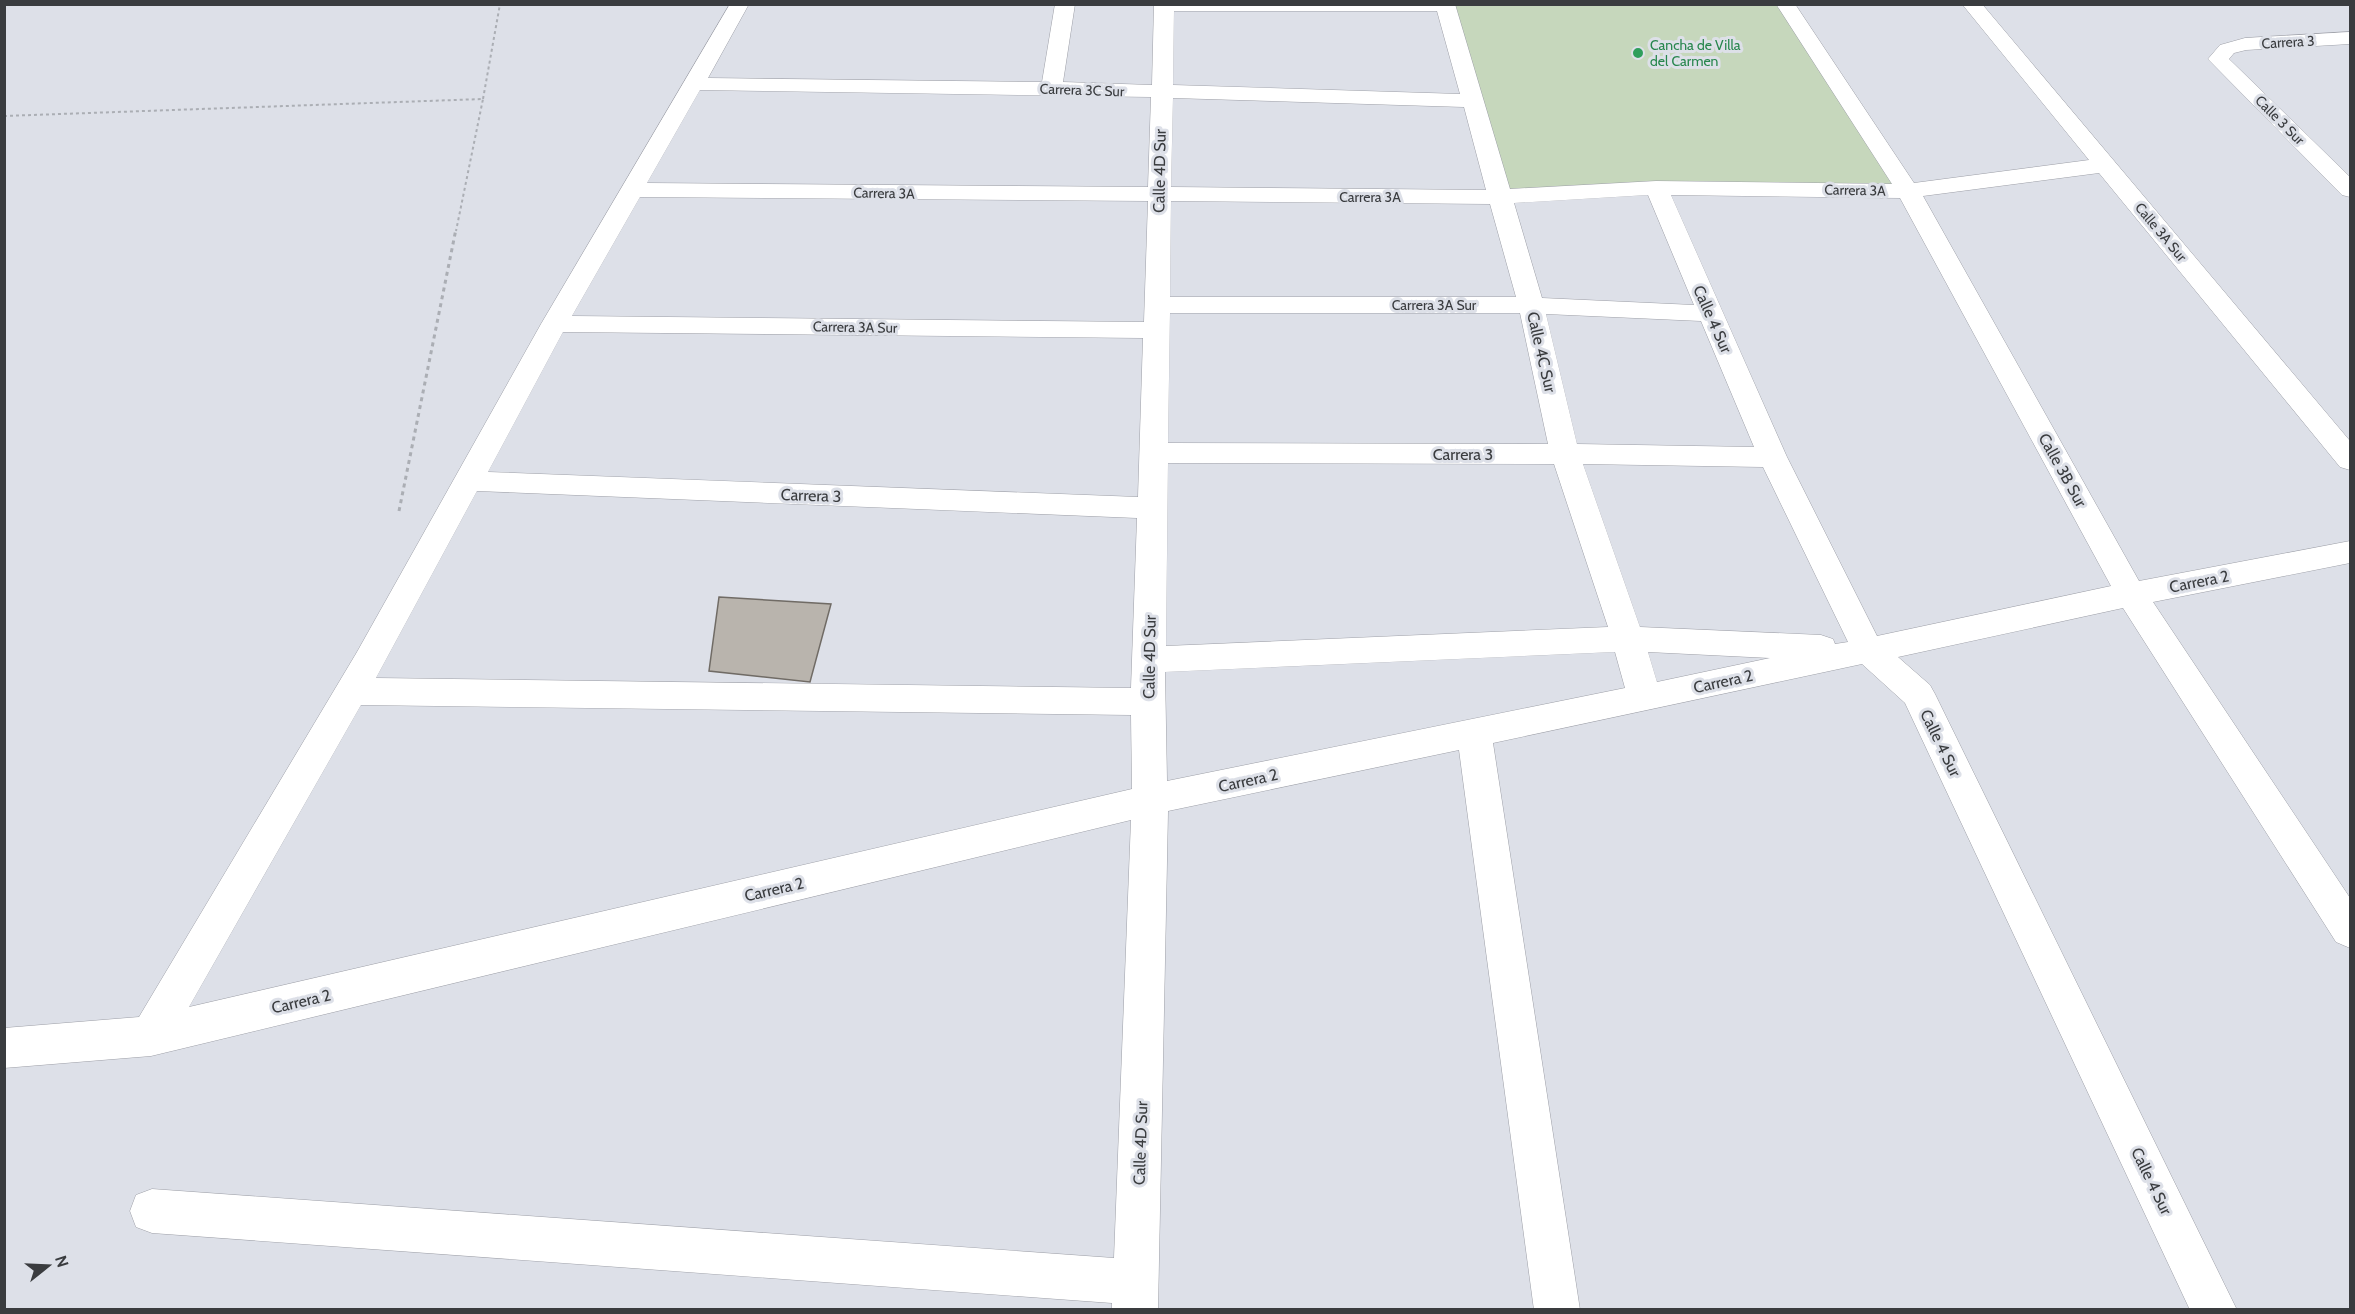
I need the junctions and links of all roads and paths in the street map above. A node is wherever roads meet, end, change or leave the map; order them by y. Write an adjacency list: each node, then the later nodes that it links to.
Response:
1 (500, 4): 13 (path)
2 (740, 4): 10 (street)
3 (1065, 4): 11 (street)
4 (1785, 4): 20 (street, Calle 3B Sur)
5 (1971, 4): 16 (street, Calle 3A Sur)
6 (1164, 5): 7 (street); 12 (street, Calle 4D Sur)
7 (1444, 5): 14 (street, Calle 4C Sur)
8 (2350, 38): 9 (street, Carrera 3)
9 (2227, 49): 19 (street, Calle 3 Sur)
10 (693, 84): 11 (street, Carrera 3C Sur); 18 (street)
11 (1052, 88): 12 (street, Carrera 3C Sur)
12 (1161, 93): 14 (street, Carrera 3C Sur); 21 (street, Calle 4D Sur)
13 (483, 99): 15 (path); 33 (path)
14 (1471, 101): 22 (street, Calle 4C Sur)
15 (4, 116)
16 (2105, 165): 20 (street, Carrera 3A); 30 (street, Calle 3A Sur)
17 (1656, 188): 20 (street, Carrera 3A); 22 (street, Carrera 3A); 24 (street, Calle 4 Sur)
18 (632, 190): 21 (street, Carrera 3A); 26 (street)
19 (2350, 190)
20 (1908, 191): 35 (street, Calle 3B Sur)
21 (1159, 196): 22 (street, Carrera 3A); 25 (street, Calle 4D Sur)
22 (1499, 197): 23 (street, Calle 4C Sur)
23 (1531, 305): 24 (street, Carrera 3A Sur); 25 (street, Carrera 3A Sur); 28 (street, Calle 4C Sur)
24 (1710, 314): 29 (street, Calle 4 Sur)
25 (1156, 317): 26 (street, Carrera 3A Sur); 27 (street, Calle 4D Sur)
26 (554, 324): 31 (street)
27 (1153, 453): 28 (street, Carrera 3); 32 (street, Calle 4D Sur)
28 (1565, 454): 29 (street, Carrera 3); 36 (street, Calle 4C Sur)
29 (1773, 457): 37 (street, Calle 4 Sur)
30 (2350, 460)
31 (469, 481): 32 (street, Carrera 3); 39 (street)
32 (1152, 508): 38 (street, Calle 4D Sur)
33 (397, 521)
34 (2350, 552): 35 (street, Carrera 2)
35 (2131, 594): 37 (street, Carrera 2); 44 (street, Calle 3B Sur)
36 (1628, 639): 37 (street); 38 (street); 40 (street, Calle 4C Sur)
37 (1868, 650): 40 (street, Carrera 2); 50 (street, Calle 4 Sur)
38 (1149, 660): 41 (street, Calle 4D Sur)
39 (351, 691): 41 (street); 45 (street)
40 (1645, 698): 42 (street, Carrera 2)
41 (1148, 702): 43 (street, Calle 4D Sur)
42 (1474, 733): 43 (street, Carrera 2); 49 (street)
43 (1150, 800): 45 (street, Carrera 2); 48 (street, Calle 4D Sur)
44 (2350, 930)
45 (151, 1036): 46 (street, Carrera 2)
46 (4, 1048)
47 (152, 1210): 48 (street)
48 (1135, 1296)
49 (1557, 1310)
50 (2214, 1310)

